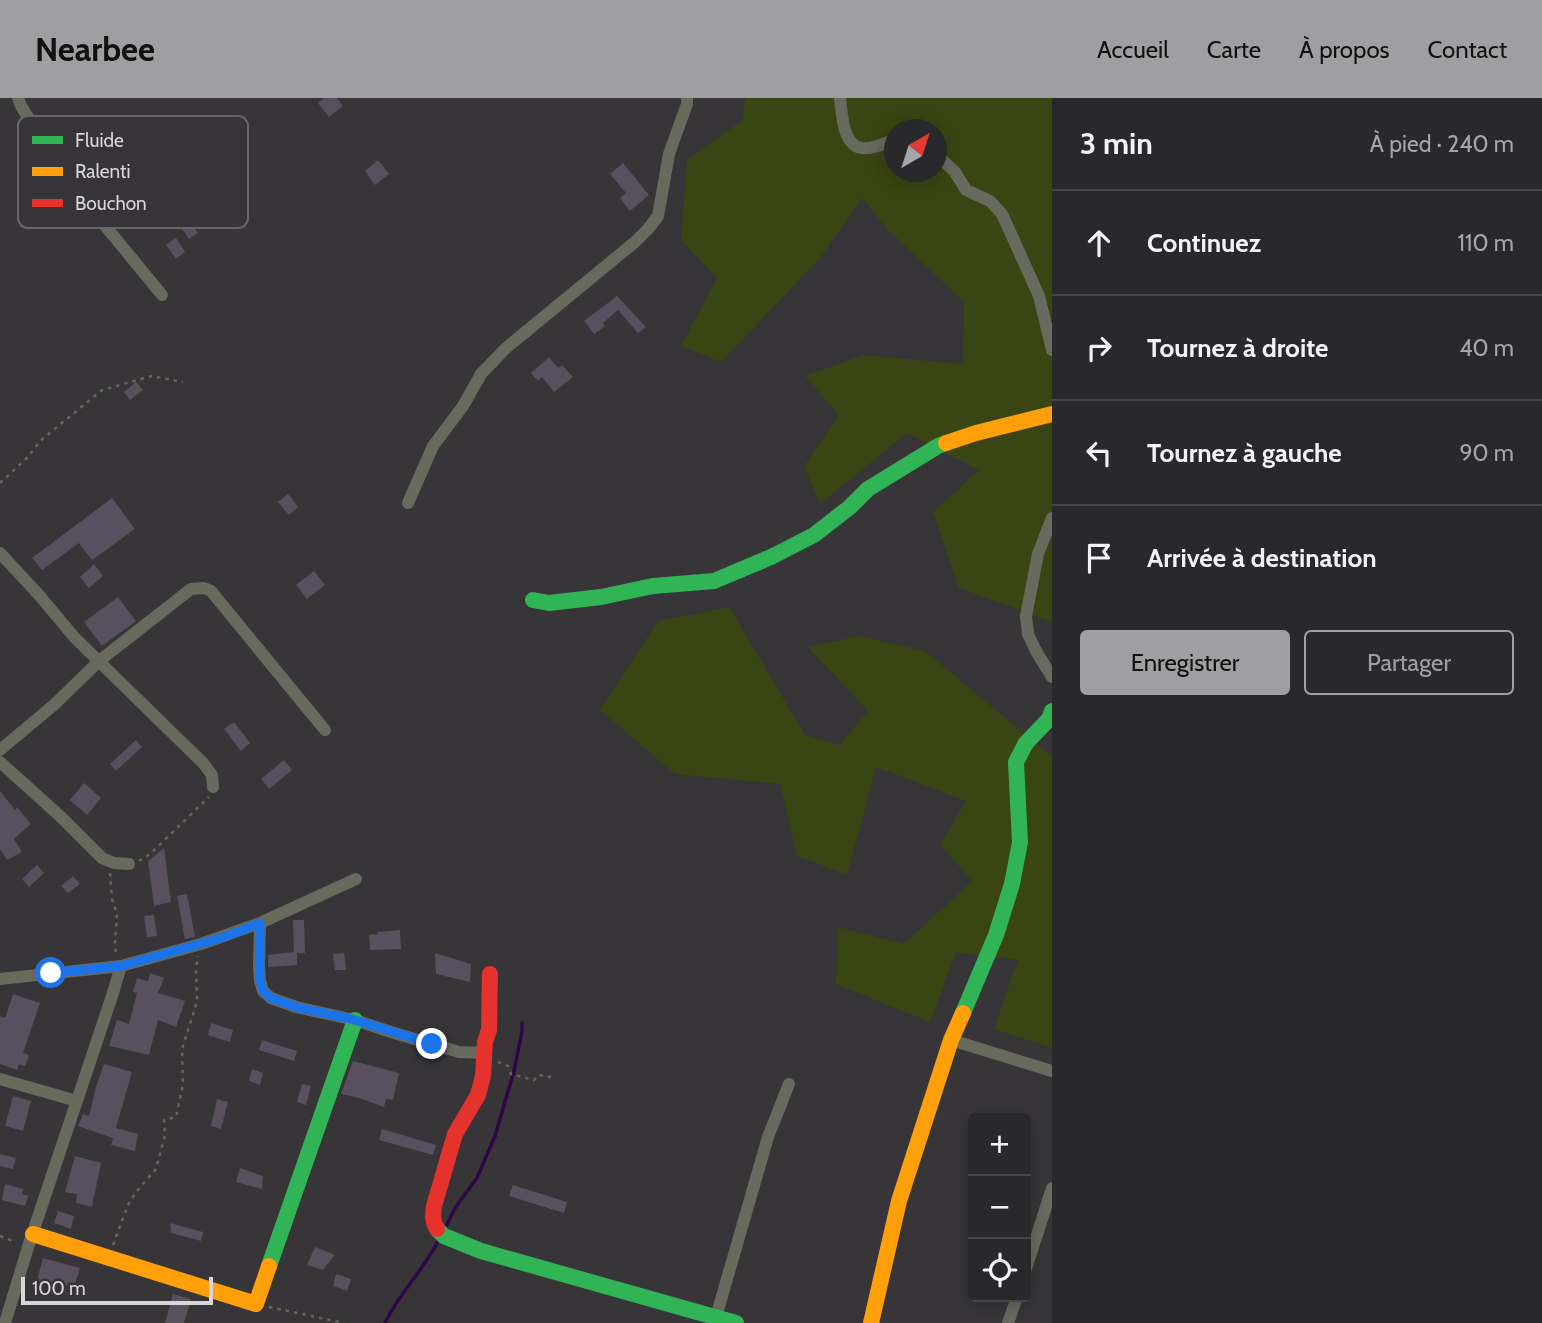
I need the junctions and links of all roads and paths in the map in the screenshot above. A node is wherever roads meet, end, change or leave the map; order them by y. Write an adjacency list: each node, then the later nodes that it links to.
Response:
1 (18, 98): 4 (street)
2 (687, 98): 13 (street)
3 (840, 98): 5 (street)
4 (27, 116)
5 (884, 144)
6 (947, 164): 9 (street)
7 (107, 228): 8 (street)
8 (162, 295)
9 (1052, 350)
10 (183, 382): 12 (path)
11 (1052, 414): 16 (street)
12 (0, 483)
13 (408, 503)
14 (1052, 518): 18 (street)
15 (0, 553): 17 (street)
16 (533, 600)
17 (99, 661): 20 (street); 21 (street); 23 (street)
18 (1052, 677)
19 (1052, 711): 33 (street)
20 (325, 730)
21 (0, 750)
22 (0, 762): 24 (street)
23 (213, 787): 25 (path)
24 (102, 858): 25 (street); 29 (path)
25 (129, 864)
26 (356, 879): 27 (street)
27 (260, 923): 28 (street); 32 (street)
28 (201, 944): 29 (street); 45 (path)
29 (121, 966): 31 (street); 40 (street)
30 (490, 975): 34 (street)
31 (0, 979)
32 (355, 1020): 34 (street); 45 (street)
33 (951, 1040): 35 (street); 52 (street)
34 (484, 1053): 48 (street)
35 (1052, 1071)
36 (512, 1074): 37 (path)
37 (551, 1077)
38 (0, 1079): 40 (street)
39 (789, 1084): 48 (street)
40 (77, 1101): 43 (street)
41 (1052, 1188): 44 (street)
42 (0, 1236): 43 (path)
43 (31, 1241): 45 (street); 49 (street)
44 (1031, 1253)
45 (107, 1258)
46 (1015, 1302): 53 (street)
47 (271, 1308): 50 (path)
48 (716, 1317): 51 (street)
49 (5, 1323)
50 (344, 1323)
51 (736, 1323)
52 (871, 1323)
53 (1009, 1323)

